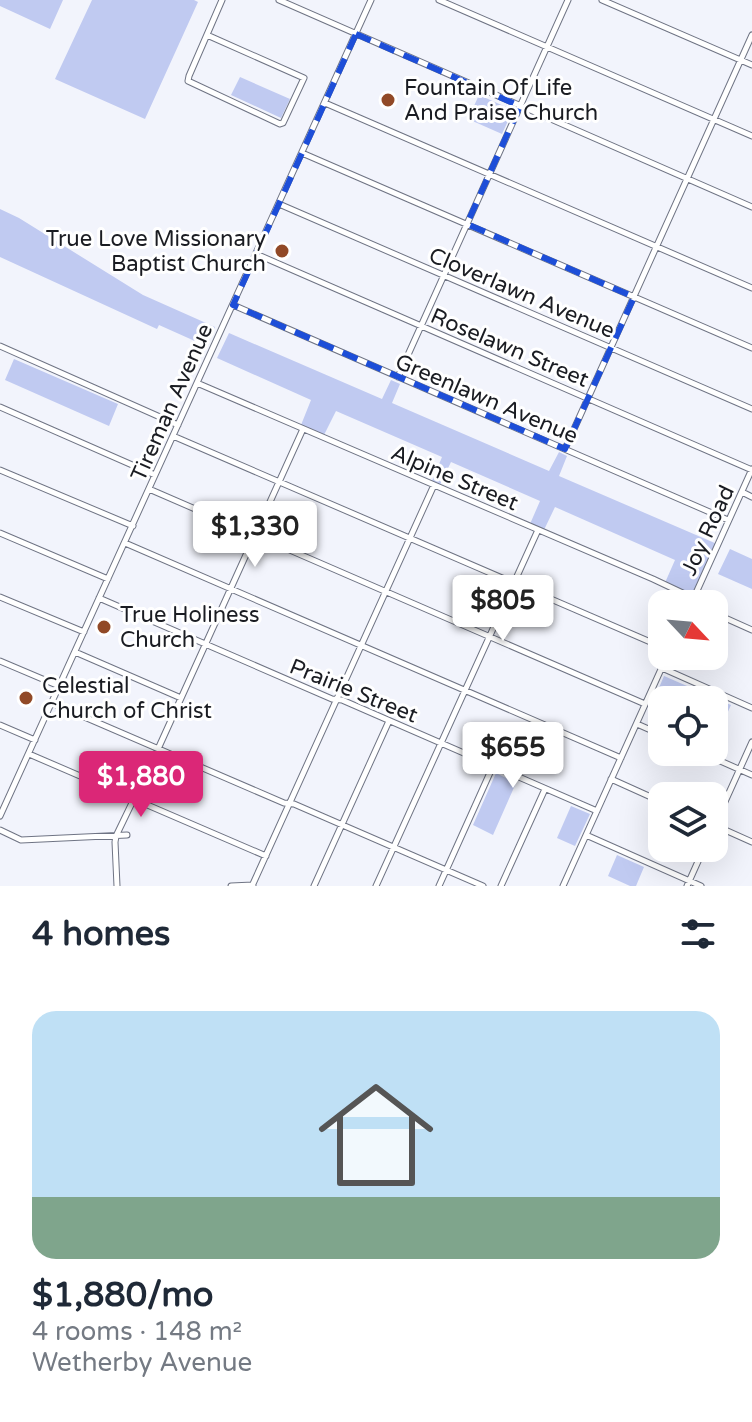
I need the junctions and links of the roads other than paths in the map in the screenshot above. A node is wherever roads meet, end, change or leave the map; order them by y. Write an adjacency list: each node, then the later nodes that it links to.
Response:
1 (279, 0): 7 (street)
2 (371, 0): 7 (street, Tireman Avenue)
3 (439, 0): 10 (street)
4 (568, 0): 10 (street)
5 (602, 0): 11 (street)
6 (220, 3): 8 (street)
7 (356, 34): 13 (street, Tireman Avenue); 14 (street)
8 (207, 35): 8 (street)
9 (752, 35): 11 (street)
10 (547, 47): 14 (street); 15 (street)
11 (740, 60): 12 (street); 15 (street)
12 (752, 65)
13 (325, 103): 17 (street, Tireman Avenue); 18 (street)
14 (520, 106): 18 (street); 19 (street)
15 (713, 120): 16 (street); 19 (street)
16 (752, 136)
17 (302, 153): 20 (street, Tireman Avenue); 22 (street)
18 (489, 175): 22 (street); 23 (street)
19 (687, 179): 21 (street); 23 (street)
20 (279, 204): 24 (street, Tireman Avenue); 25 (street, Cloverlawn Avenue)
21 (752, 207)
22 (467, 224): 25 (street); 27 (street)
23 (656, 247): 26 (street); 27 (street)
24 (256, 254): 28 (street, Tireman Avenue); 29 (street, Roselawn Street)
25 (444, 275): 29 (street); 31 (street, Cloverlawn Avenue)
26 (752, 288)
27 (634, 297): 31 (street); 32 (street)
28 (233, 305): 33 (street, Greenlawn Avenue); 34 (street, Tireman Avenue)
29 (421, 326): 33 (street); 35 (street, Roselawn Street)
30 (0, 346): 38 (street)
31 (611, 348): 35 (street); 37 (street, Cloverlawn Avenue)
32 (752, 348)
33 (398, 377): 41 (street, Greenlawn Avenue)
34 (197, 383): 38 (street, Tireman Avenue); 39 (street, Alpine Street)
35 (588, 398): 41 (street); 42 (street, Roselawn Street)
36 (0, 407): 44 (street)
37 (752, 409)
38 (178, 425): 40 (street, Tireman Avenue)
39 (303, 429): 45 (street); 46 (street, Alpine Street)
40 (173, 436): 44 (street, Tireman Avenue); 45 (street)
41 (565, 449): 50 (street, Greenlawn Avenue)
42 (752, 469): 48 (street, Joy Road)
43 (0, 470): 51 (street)
44 (155, 475): 47 (street, Tireman Avenue)
45 (279, 482): 54 (street); 55 (street)
46 (434, 485): 52 (street, Alpine Street); 55 (street)
47 (149, 489): 51 (street, Tireman Avenue); 54 (street)
48 (742, 492): 49 (street); 50 (street, Joy Road)
49 (752, 497)
50 (728, 520): 61 (street, Joy Road)
51 (133, 526): 56 (street, Tireman Avenue)
52 (538, 530): 58 (street); 60 (street, Alpine Street)
53 (0, 533): 57 (street)
54 (255, 535): 59 (street); 62 (street)
55 (410, 538): 58 (street); 62 (street)
56 (125, 543): 57 (street, Tireman Avenue); 59 (street)
57 (108, 579): 64 (street, Tireman Avenue)
58 (514, 583): 68 (street); 69 (street)
59 (231, 588): 70 (street); 71 (street)
60 (676, 590)
61 (698, 590)
62 (386, 592): 68 (street); 71 (street)
63 (0, 597): 67 (street)
64 (99, 598): 67 (street, Tireman Avenue); 70 (street, Prairie Street)
65 (728, 619): 66 (street)
66 (752, 630)
67 (84, 632): 72 (street, Tireman Avenue)
68 (490, 636): 77 (street); 81 (street)
69 (648, 641)
70 (205, 644): 78 (street); 79 (street, Prairie Street)
71 (362, 645): 77 (street); 79 (street)
72 (75, 652): 76 (street, Tireman Avenue); 78 (street)
73 (0, 661): 76 (street)
74 (661, 670): 81 (street)
75 (666, 670): 82 (street)
76 (59, 686): 80 (street, Tireman Avenue)
77 (465, 690): 89 (street); 92 (street)
78 (181, 698): 90 (street)
79 (337, 700): 83 (street, Prairie Street); 102 (street)
80 (52, 703): 87 (street, Tireman Avenue); 90 (street)
81 (645, 704): 84 (street)
82 (752, 708)
83 (389, 721): 89 (street, Prairie Street); 105 (street)
84 (637, 724): 86 (street); 92 (street)
85 (0, 725): 87 (street)
86 (648, 729)
87 (35, 740): 91 (street, Tireman Avenue)
88 (752, 742): 95 (street)
89 (441, 743): 94 (street, Prairie Street); 112 (street)
90 (158, 749): 101 (street); 102 (street)
91 (29, 754): 101 (street); 104 (street, Tireman Avenue)
92 (621, 758): 97 (street)
93 (728, 764): 95 (street)
94 (493, 766): 98 (street, Prairie Street); 115 (street)
95 (740, 769): 96 (street); 99 (street)
96 (752, 775)
97 (611, 779): 100 (street); 103 (street)
98 (545, 788): 103 (street, Prairie Street); 124 (street)
99 (728, 795)
100 (648, 796)
101 (134, 799): 110 (street); 113 (street)
102 (290, 804): 105 (street); 113 (street)
103 (597, 811): 109 (street)
104 (0, 816)
105 (342, 825): 112 (street); 120 (street)
106 (0, 830): 110 (street)
107 (728, 831): 111 (street)
108 (127, 835): 110 (street)
109 (586, 835): 116 (street); 125 (street)
110 (116, 836): 117 (street)
111 (752, 842)
112 (394, 847): 115 (street); 121 (street)
113 (266, 856): 119 (street)
114 (698, 862): 116 (street)
115 (446, 870): 122 (street); 123 (street)
116 (688, 883): 126 (street)
117 (117, 886)
118 (231, 886): 119 (street)
119 (252, 886)
120 (314, 886)
121 (376, 886)
122 (439, 886)
123 (483, 886)
124 (501, 886)
125 (563, 886)
126 (701, 886)

